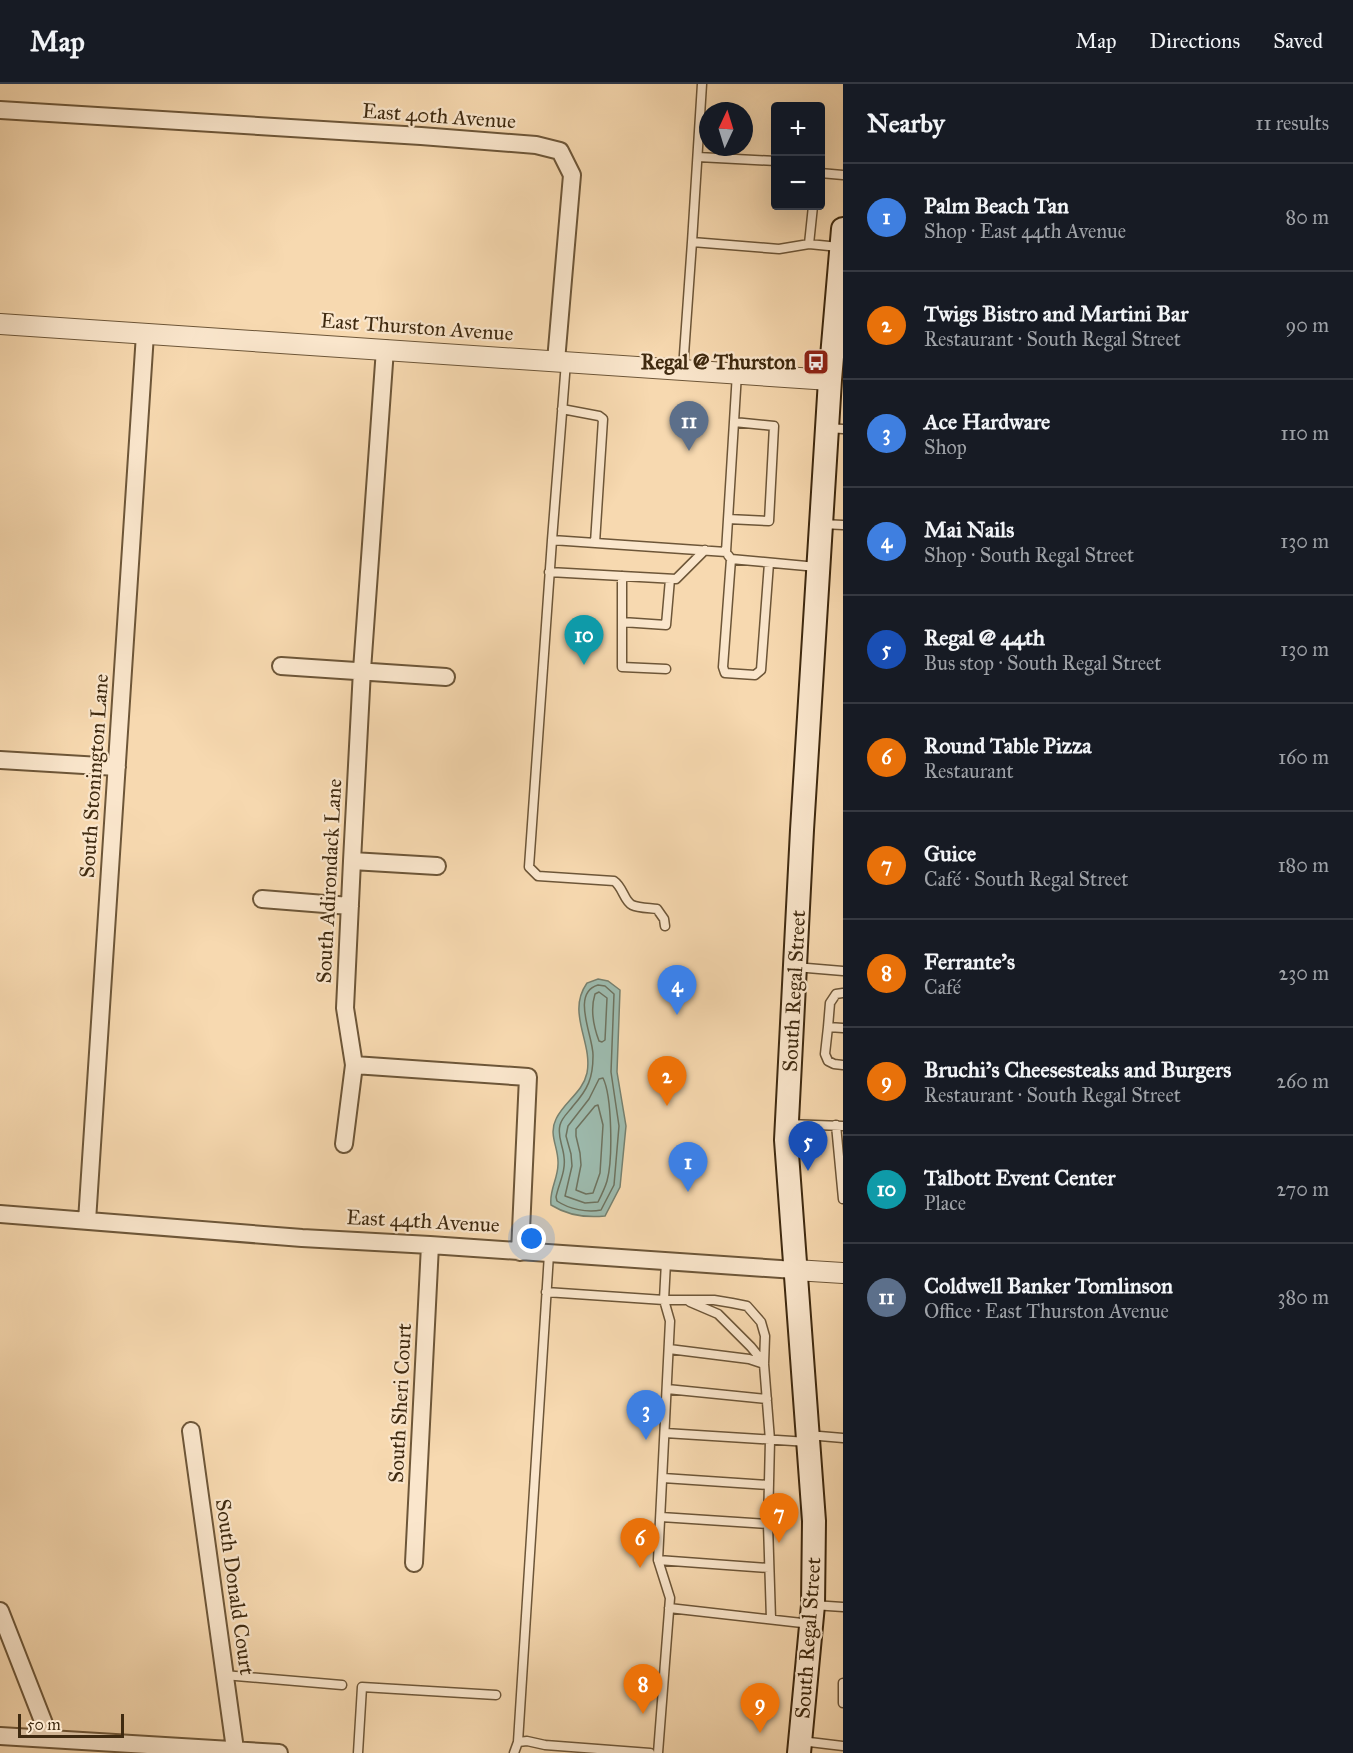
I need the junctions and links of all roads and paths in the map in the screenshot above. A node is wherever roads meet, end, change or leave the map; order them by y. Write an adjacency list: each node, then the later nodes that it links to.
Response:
1 (702, 84): 3 (lane)
2 (0, 110): 14 (street, East 40th Avenue)
3 (698, 157): 4 (lane); 9 (lane)
4 (771, 161)
5 (825, 173): 6 (lane)
6 (843, 175)
7 (813, 210): 10 (lane)
8 (842, 238): 10 (lane); 17 (main road, South Regal Street)
9 (692, 242): 10 (lane); 15 (lane)
10 (809, 244)
11 (0, 324): 12 (street, East Thurston Avenue)
12 (145, 333): 13 (street, East Thurston Avenue); 38 (street, South Stonington Lane)
13 (385, 349): 14 (street, East Thurston Avenue); 35 (street, South Adirondack Lane)
14 (561, 361): 15 (street, East Thurston Avenue); 18 (lane)
15 (683, 370): 16 (street, East Thurston Avenue)
16 (737, 374): 17 (street, East Thurston Avenue); 19 (lane)
17 (833, 382): 20 (main road, South Regal Street)
18 (562, 409): 23 (lane); 24 (lane)
19 (734, 422): 21 (lane); 21 (lane)
20 (835, 428): 22 (main road, South Regal Street)
21 (728, 519): 26 (lane)
22 (832, 525): 28 (main road, South Regal Street)
23 (552, 540): 24 (lane); 29 (lane)
24 (596, 543): 25 (lane)
25 (705, 550): 26 (lane); 31 (lane)
26 (729, 556): 27 (lane); 27 (lane)
27 (769, 563): 28 (lane)
28 (818, 567): 44 (main road, South Regal Street)
29 (549, 572): 30 (lane); 43 (lane)
30 (622, 576): 31 (lane); 32 (lane)
31 (670, 579): 32 (lane)
32 (622, 622): 34 (lane)
33 (281, 666): 35 (street)
34 (666, 669)
35 (362, 670): 36 (street); 39 (street, South Adirondack Lane)
36 (446, 677)
37 (0, 759): 38 (street)
38 (117, 767): 56 (street, South Stonington Lane)
39 (352, 861): 40 (street); 42 (street, South Adirondack Lane)
40 (437, 866)
41 (262, 899): 42 (street)
42 (350, 906): 49 (street, South Adirondack Lane)
43 (665, 926)
44 (795, 967): 45 (lane); 51 (main road, South Regal Street)
45 (843, 971)
46 (843, 993): 47 (lane)
47 (828, 1027): 48 (lane); 50 (lane)
48 (843, 1028)
49 (354, 1065): 53 (street, South Adirondack Lane); 58 (street)
50 (843, 1065)
51 (787, 1124): 52 (lane); 61 (main road, South Regal Street)
52 (840, 1126): 54 (lane)
53 (344, 1144)
54 (843, 1199)
55 (0, 1214): 56 (street, East 44th Avenue)
56 (87, 1221): 57 (street, East 44th Avenue)
57 (430, 1245): 58 (street, East 44th Avenue); 80 (street, South Sheri Court)
58 (520, 1252): 59 (street, East 44th Avenue)
59 (549, 1254): 60 (street, East 44th Avenue); 63 (lane)
60 (666, 1262): 61 (street, East 44th Avenue); 64 (lane)
61 (795, 1270): 62 (street, East 44th Avenue); 73 (main road, South Regal Street)
62 (843, 1273)
63 (546, 1292): 64 (lane); 94 (lane)
64 (664, 1300): 65 (lane); 66 (lane)
65 (685, 1300): 67 (lane); 67 (lane)
66 (669, 1349): 67 (lane); 68 (lane)
67 (764, 1364): 69 (lane)
68 (667, 1389): 69 (lane); 71 (lane)
69 (767, 1399): 74 (lane)
70 (191, 1431): 87 (street, South Donald Court)
71 (665, 1433): 74 (lane); 75 (lane)
72 (843, 1438): 73 (lane)
73 (808, 1439): 74 (lane); 85 (main road, South Regal Street)
74 (770, 1440): 76 (lane)
75 (663, 1478): 76 (lane); 77 (lane)
76 (769, 1485): 78 (lane)
77 (661, 1517): 78 (lane); 79 (lane)
78 (768, 1524): 81 (lane)
79 (658, 1560): 81 (lane); 83 (lane)
80 (414, 1563)
81 (769, 1568): 86 (lane)
82 (843, 1607): 85 (lane)
83 (669, 1608): 86 (lane); 103 (lane)
84 (0, 1611): 93 (street)
85 (812, 1614): 86 (lane); 96 (main road, South Regal Street)
86 (771, 1619)
87 (224, 1675): 89 (lane); 97 (street, South Donald Court)
88 (843, 1683): 91 (lane)
89 (342, 1685)
90 (496, 1695): 100 (lane)
91 (843, 1703)
92 (0, 1736): 93 (street)
93 (50, 1739): 97 (street)
94 (518, 1742): 98 (lane); 101 (lane)
95 (843, 1746): 96 (lane)
96 (800, 1747)
97 (235, 1749): 99 (street)
98 (545, 1749): 102 (lane)
99 (279, 1753)
100 (358, 1753)
101 (514, 1753)
102 (650, 1753)
103 (658, 1753)

